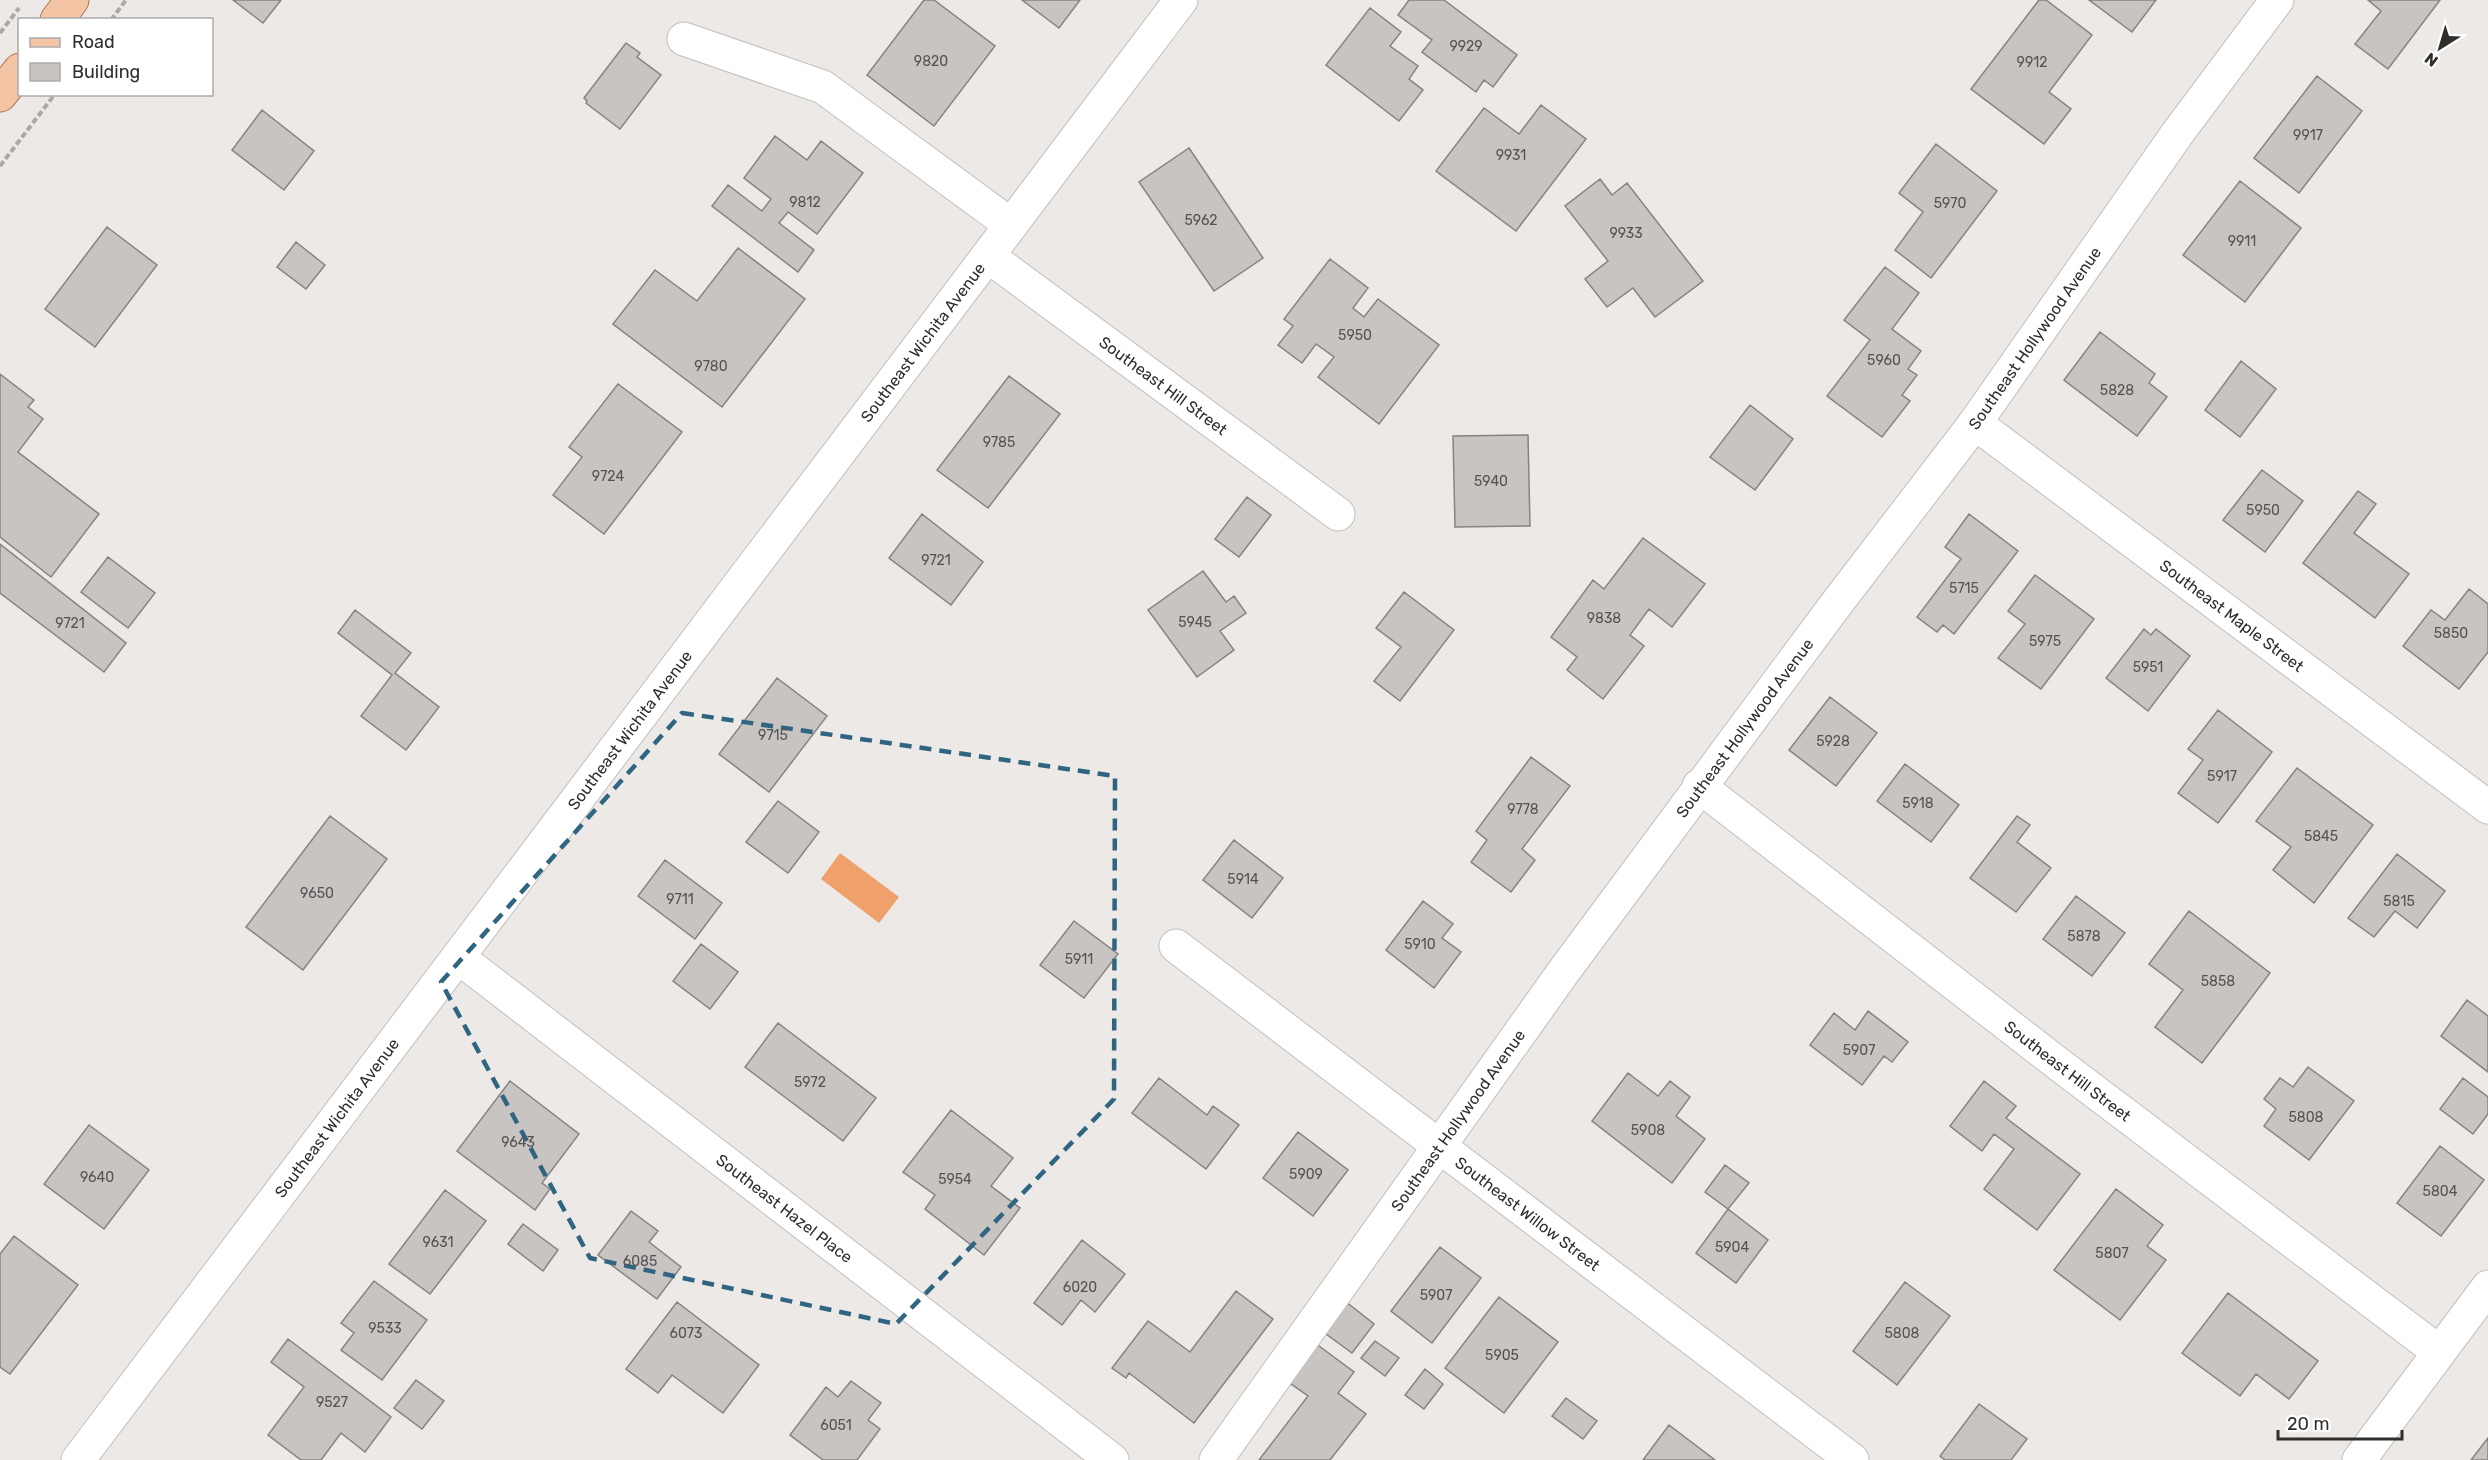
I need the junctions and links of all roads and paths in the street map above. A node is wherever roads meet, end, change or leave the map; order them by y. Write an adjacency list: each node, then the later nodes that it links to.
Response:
1 (25, 0): 8 (path)
2 (72, 0): 6 (main road)
3 (126, 0): 7 (path)
4 (1181, 0): 14 (street, Southeast Wichita Avenue)
5 (2277, 0): 16 (street, Southeast Hollywood Avenue)
6 (58, 18)
7 (112, 18)
8 (0, 33)
9 (684, 39): 14 (street)
10 (18, 72): 11 (main road)
11 (0, 95)
12 (53, 96): 13 (path)
13 (0, 166)
14 (1011, 225): 15 (street, Southeast Wichita Avenue)
15 (988, 256): 17 (street, Southeast Hill Street); 21 (street, Southeast Wichita Avenue)
16 (1975, 423): 18 (street, Southeast Hollywood Avenue); 19 (street, Southeast Maple Street)
17 (1338, 514)
18 (1699, 786): 22 (street, Southeast Hollywood Avenue); 24 (street, Southeast Hill Street)
19 (2488, 807)
20 (1176, 946): 22 (street, Southeast Willow Street)
21 (458, 957): 26 (street, Southeast Wichita Avenue); 27 (street, Southeast Hazel Place)
22 (1439, 1146): 28 (street, Southeast Hollywood Avenue); 29 (street, Southeast Willow Street)
23 (2488, 1287): 24 (street)
24 (2439, 1352): 25 (street)
25 (2364, 1458)
26 (78, 1460)
27 (1112, 1460)
28 (1216, 1460)
29 (1852, 1460)

